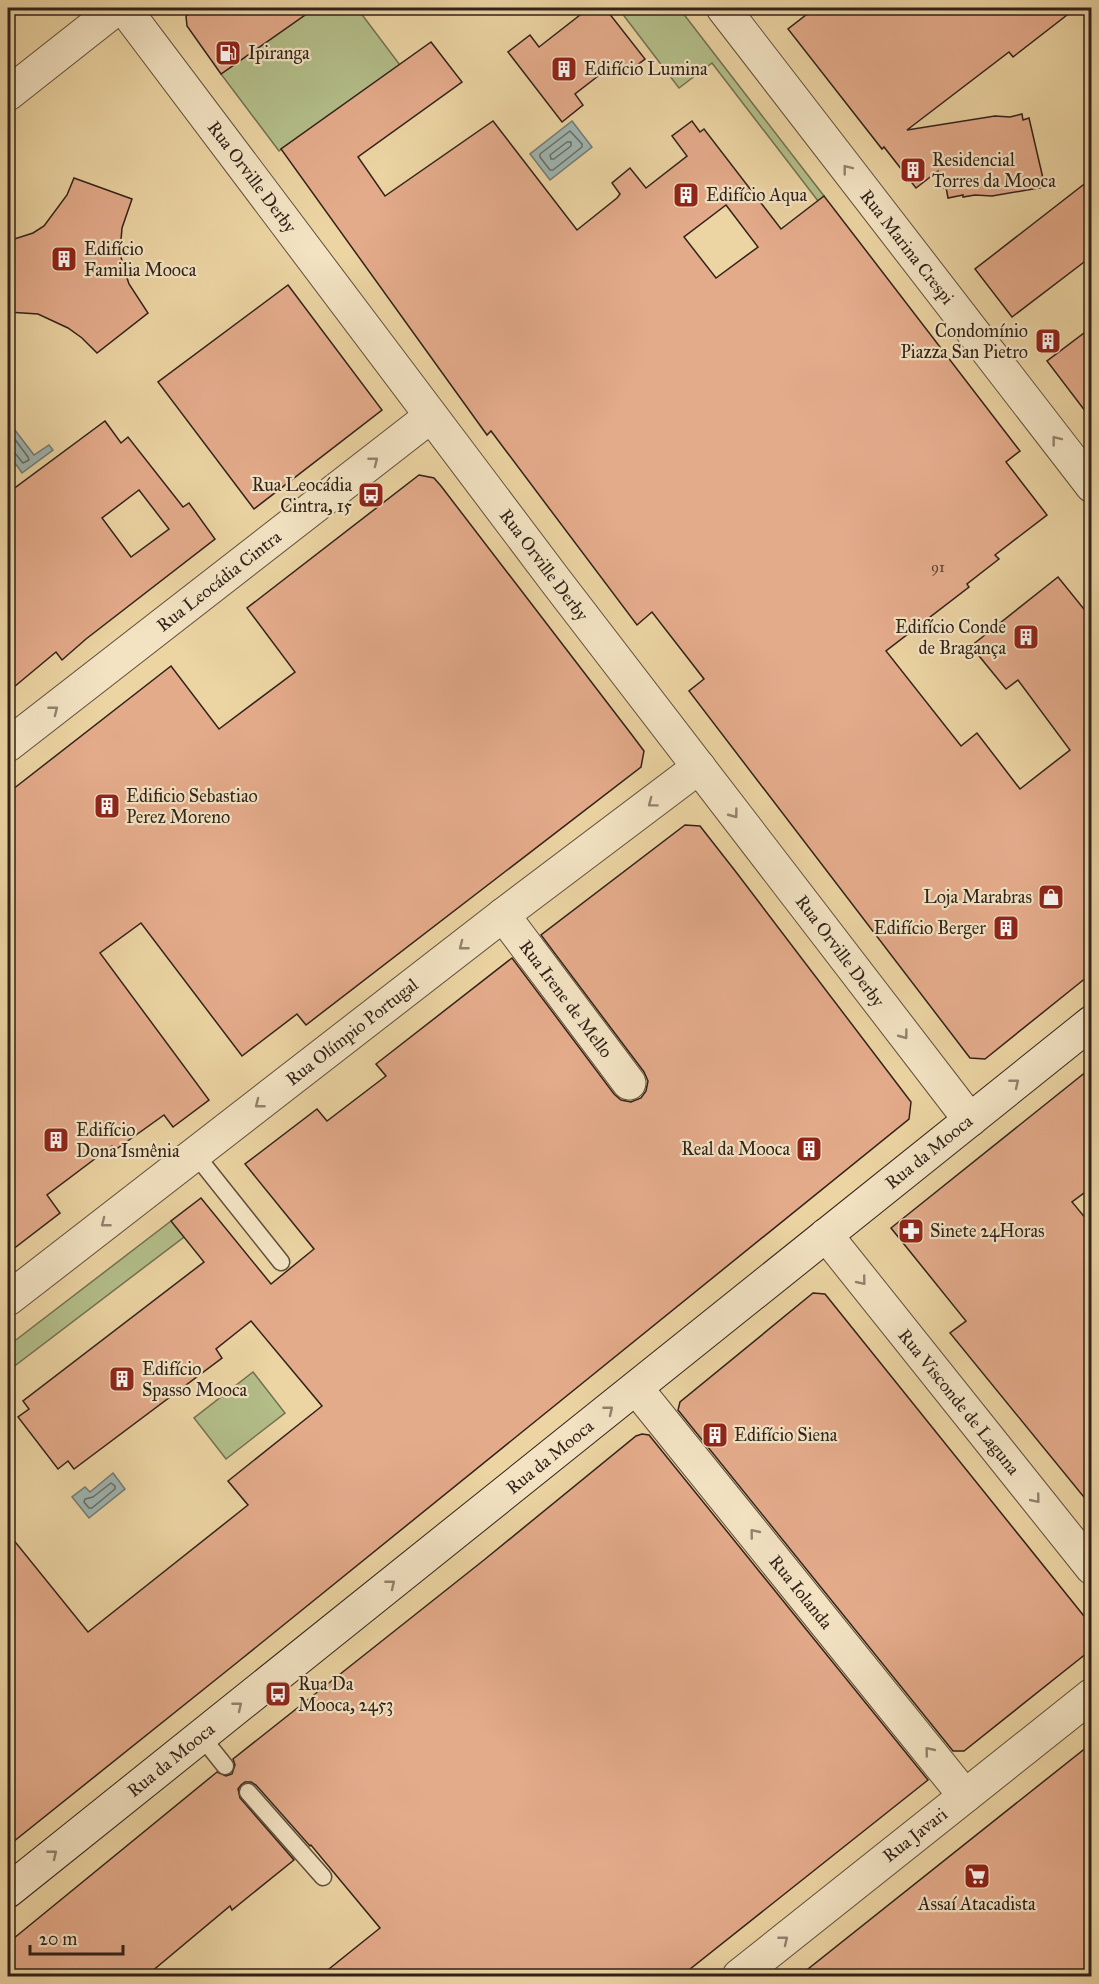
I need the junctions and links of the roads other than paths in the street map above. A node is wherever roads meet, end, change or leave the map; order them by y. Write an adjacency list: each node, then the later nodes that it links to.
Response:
1 (117, 8): 4 (street)
2 (124, 8): 5 (street, Rua Orville Derby)
3 (723, 8): 6 (street, Rua Marina Crespi, one-way to 3)
4 (8, 94)
5 (431, 416): 7 (street, Rua Leocádia Cintra, one-way to 5); 8 (street, Rua Orville Derby)
6 (1092, 486)
7 (8, 745)
8 (699, 767): 9 (street, Rua Olímpio Portugal, one-way to 9); 12 (street, Rua Orville Derby, one-way to 12)
9 (503, 915): 11 (street, Rua Irene de Mello); 13 (street, Rua Olímpio Portugal, one-way to 13)
10 (1092, 1022): 12 (street, Rua da Mooca, one-way to 10)
11 (629, 1083)
12 (970, 1120): 14 (street, Rua da Mooca)
13 (195, 1154): 15 (lane); 16 (street, Rua Olímpio Portugal, one-way to 16)
14 (826, 1235): 17 (street, Rua da Mooca); 18 (street, Rua Visconde de Laguna, one-way to 18)
15 (281, 1262)
16 (8, 1299)
17 (636, 1388): 20 (street, Rua da Mooca, one-way to 17); 23 (street, Rua Iolanda, one-way to 17)
18 (1092, 1568)
19 (1092, 1695): 23 (street, Rua Javari)
20 (201, 1736): 21 (lane); 25 (street, Rua da Mooca, one-way to 20)
21 (225, 1766)
22 (248, 1792): 24 (lane)
23 (965, 1796): 26 (street, Rua Javari, one-way to 23)
24 (323, 1877)
25 (8, 1891)
26 (739, 1977)

